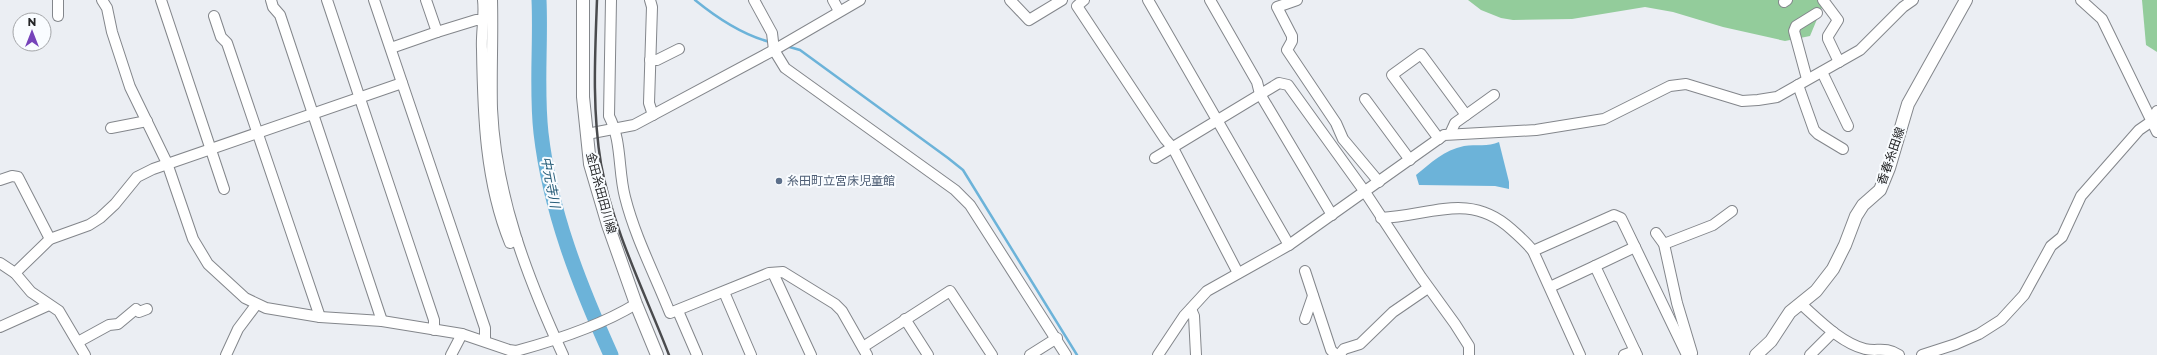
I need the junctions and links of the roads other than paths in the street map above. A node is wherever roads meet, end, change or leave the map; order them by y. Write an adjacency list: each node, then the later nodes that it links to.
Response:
1 (58, 0): 29 (street)
2 (102, 0): 52 (street)
3 (160, 0): 61 (street)
4 (271, 0): 47 (street)
5 (327, 0): 44 (street)
6 (374, 0): 33 (street)
7 (426, 0): 32 (street)
8 (483, 0): 31 (street)
9 (492, 0): 76 (street)
10 (583, 0): 58 (main road, 金田糸田田川線)
11 (611, 0): 55 (street)
12 (650, 0): 36 (street)
13 (754, 0): 35 (street)
14 (833, 0): 27 (street)
15 (860, 0): 27 (street)
16 (1010, 0): 17 (street)
17 (1062, 0)
18 (1084, 0): 62 (street)
19 (1148, 0): 50 (street)
20 (1210, 0): 42 (street)
21 (1297, 0): 26 (street)
22 (1823, 0): 37 (street)
23 (1913, 0): 37 (street)
24 (1966, 0): 92 (main road, 香春糸田線)
25 (2081, 0): 51 (street)
26 (1274, 4): 68 (street)
27 (839, 11): 35 (street)
28 (1817, 13): 39 (street)
29 (58, 16)
30 (214, 16): 56 (street)
31 (482, 20): 32 (street); 76 (street)
32 (437, 32): 33 (street)
33 (391, 48): 40 (street)
34 (679, 49): 36 (street)
35 (774, 50): 48 (street); 107 (street)
36 (650, 60): 48 (street)
37 (1839, 62): 38 (street)
38 (1822, 72): 39 (street); 53 (street)
39 (1807, 79): 41 (street)
40 (402, 83): 44 (street); 108 (street)
41 (1798, 85): 59 (street); 63 (street)
42 (1260, 94): 50 (street); 70 (street); 72 (street)
43 (1494, 95): 49 (street)
44 (360, 97): 47 (street); 103 (street)
45 (1365, 99): 65 (street)
46 (2157, 111): 51 (street)
47 (314, 114): 56 (street); 101 (street)
48 (652, 115): 55 (street)
49 (1466, 115): 59 (street); 60 (street)
50 (1217, 120): 62 (street); 77 (street)
51 (2152, 121): 57 (street); 136 (street)
52 (147, 122): 54 (street); 66 (street)
53 (1848, 126)
54 (111, 128)
55 (616, 129): 58 (street); 97 (street)
56 (259, 132): 61 (street); 98 (street)
57 (2157, 132)
58 (587, 134): 91 (main road, 金田糸田田川線)
59 (1450, 134): 60 (street)
60 (1438, 139): 65 (street)
61 (210, 148): 66 (street); 69 (street)
62 (1173, 148): 64 (street); 86 (street)
63 (1843, 149)
64 (1154, 158)
65 (1410, 160): 68 (street)
66 (167, 163): 75 (street); 94 (street)
67 (0, 180): 75 (street)
68 (1379, 182): 70 (street)
69 (224, 189)
70 (1365, 192): 72 (street); 73 (street)
71 (1732, 211): 78 (street)
72 (1332, 215): 77 (street)
73 (1381, 218): 80 (street); 88 (street)
74 (1656, 233): 78 (street)
75 (50, 239): 84 (street)
76 (517, 240): 106 (street)
77 (1289, 244): 86 (street)
78 (1664, 244): 132 (street)
79 (1635, 247): 80 (street); 82 (street); 132 (street)
80 (1533, 251): 87 (street)
81 (0, 263): 84 (street)
82 (1595, 266): 87 (street); 112 (street)
83 (1305, 270): 90 (street)
84 (15, 273): 93 (street)
85 (773, 273): 89 (street); 110 (street); 120 (street)
86 (1238, 273): 96 (street)
87 (1550, 287): 130 (street)
88 (1428, 288): 128 (street); 129 (street)
89 (724, 292): 97 (street); 119 (street)
90 (1313, 296): 99 (street); 127 (street)
91 (636, 304): 106 (street); 117 (main road, 金田糸田田川線)
92 (1801, 304): 104 (street); 133 (main road, 香春糸田線)
93 (49, 305): 102 (street); 109 (street)
94 (256, 305): 98 (street); 114 (street)
95 (147, 309): 109 (street)
96 (1191, 309): 125 (street); 126 (street)
97 (678, 311): 118 (street)
98 (320, 317): 101 (street)
99 (1305, 318)
100 (905, 319): 110 (street); 121 (street); 122 (street)
101 (382, 321): 103 (street)
102 (0, 328)
103 (434, 330): 105 (street)
104 (1833, 332): 134 (street); 135 (street)
105 (462, 334): 108 (street); 115 (street)
106 (560, 338): 111 (street); 116 (street)
107 (1057, 338): 123 (street); 124 (street)
108 (485, 340): 111 (street)
109 (78, 342): 113 (street)
110 (865, 351)
111 (510, 353)
112 (1636, 353): 131 (street)
113 (85, 355)
114 (226, 355)
115 (451, 355)
116 (563, 355)
117 (657, 355)
118 (697, 355)
119 (752, 355)
120 (811, 355)
121 (928, 355)
122 (992, 355)
123 (1030, 355)
124 (1066, 355)
125 (1158, 355)
126 (1196, 355)
127 (1336, 355)
128 (1339, 355)
129 (1468, 355)
130 (1580, 355)
131 (1624, 355)
132 (1688, 355)
133 (1756, 355)
134 (1810, 355)
135 (1899, 355)
136 (1922, 355)

